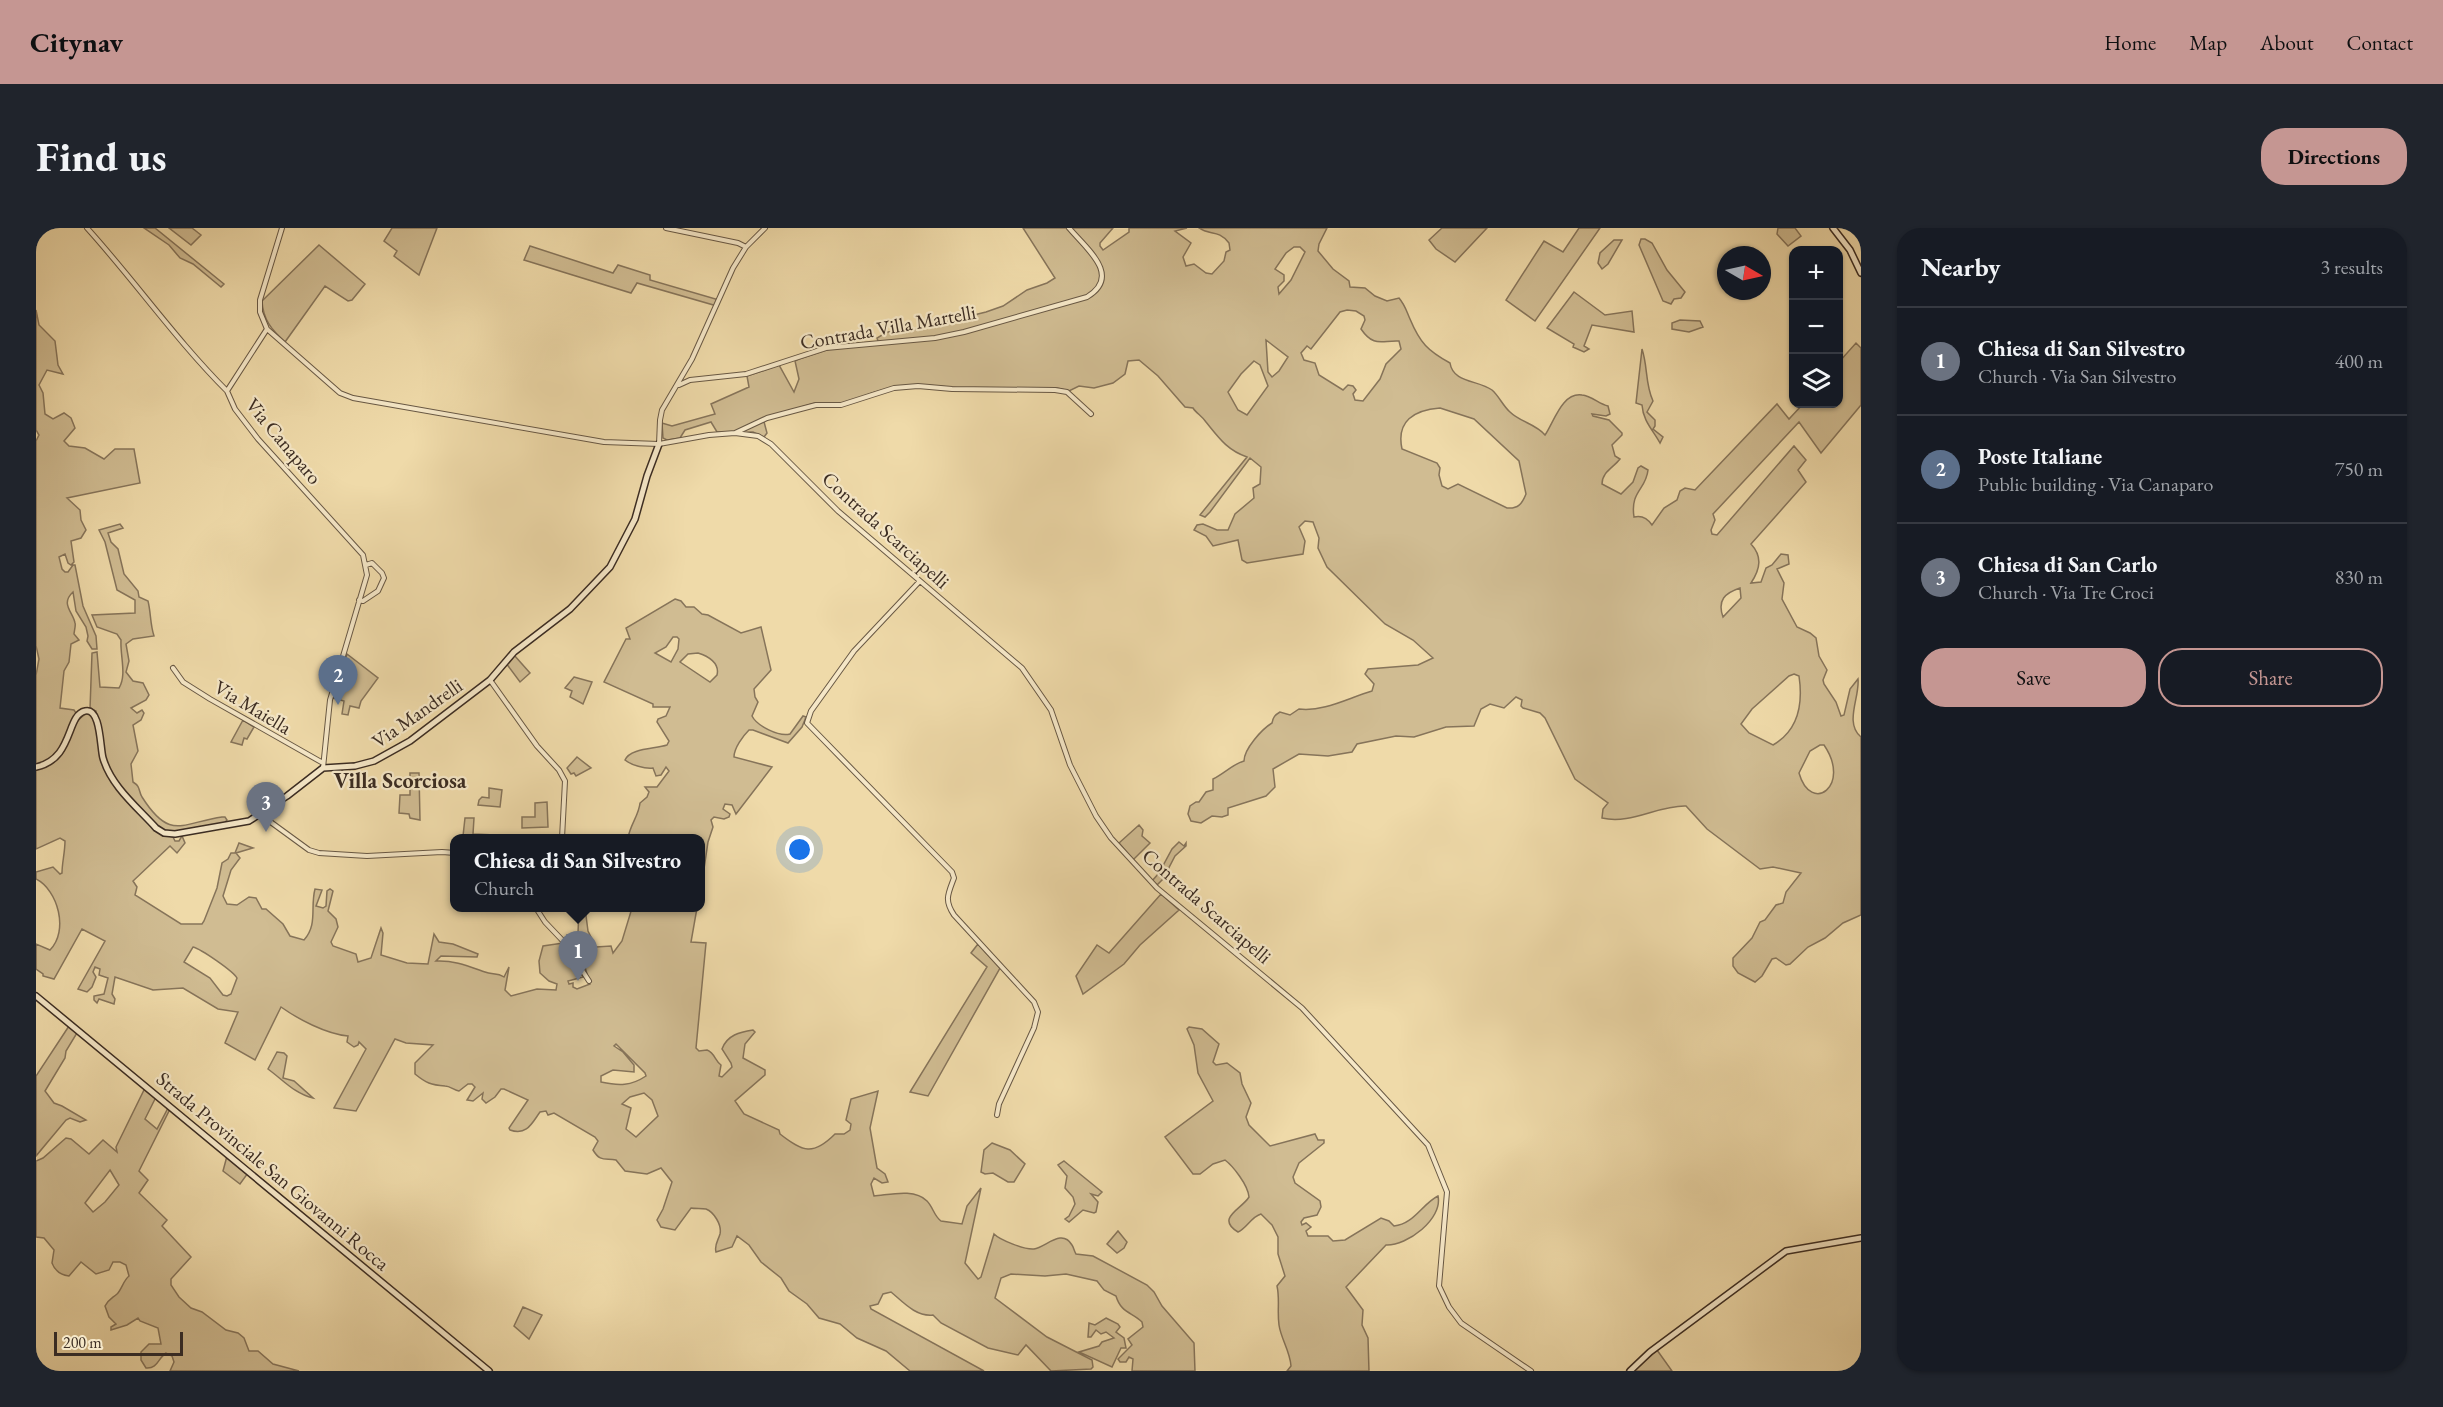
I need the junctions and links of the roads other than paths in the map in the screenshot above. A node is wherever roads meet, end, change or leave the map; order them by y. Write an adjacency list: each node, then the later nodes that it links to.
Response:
1 (87, 228): 11 (street)
2 (282, 228): 9 (street)
3 (666, 228): 7 (street)
4 (765, 228): 7 (street)
5 (1069, 228): 10 (street, Contrada Villa Martelli)
6 (1833, 228): 8 (street)
7 (746, 247): 10 (street)
8 (1861, 273)
9 (267, 329): 11 (street, Via Canaparo); 14 (street)
10 (679, 385): 14 (street)
11 (227, 391): 15 (street, Via Canaparo)
12 (1091, 414): 13 (street)
13 (735, 433): 14 (street); 16 (street, Contrada Scarciapelli)
14 (659, 444): 19 (street, Via Mandrelli)
15 (366, 565): 17 (street); 17 (street, Via Canaparo)
16 (919, 582): 28 (street); 33 (street, Contrada Scarciapelli)
17 (359, 600): 20 (street)
18 (173, 668): 20 (street, Via Maiella)
19 (490, 680): 20 (street, Via Mandrelli); 23 (street)
20 (323, 766): 22 (street)
21 (36, 767): 22 (street)
22 (261, 814): 24 (street)
23 (562, 834)
24 (450, 853)
25 (539, 912): 26 (street)
26 (589, 981)
27 (36, 996): 32 (street, Strada Provinciale San Giovanni Rocca)
28 (997, 1115)
29 (1861, 1238): 34 (street)
30 (36, 1367): 31 (street)
31 (42, 1371)
32 (489, 1371)
33 (1530, 1371)
34 (1630, 1371)

